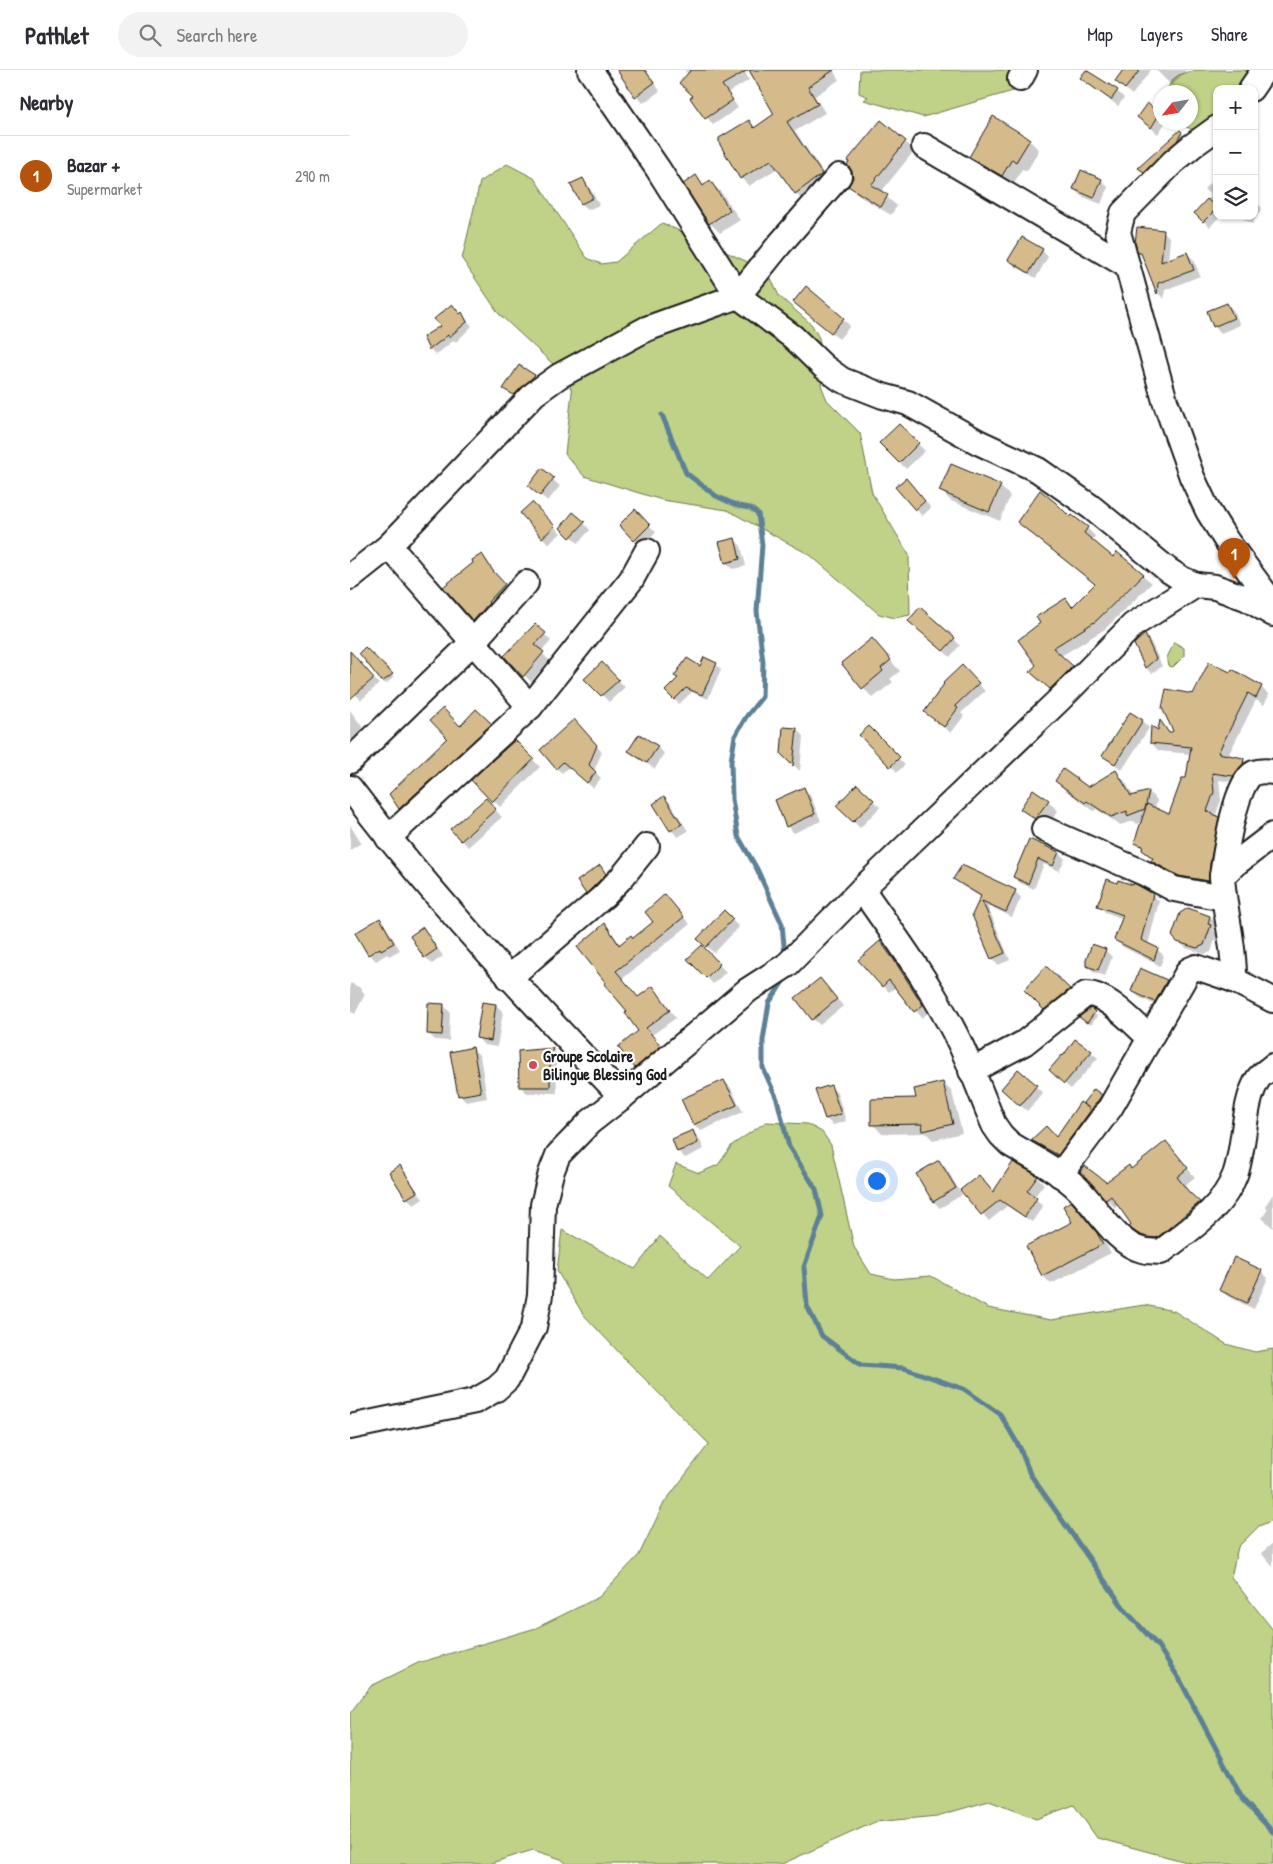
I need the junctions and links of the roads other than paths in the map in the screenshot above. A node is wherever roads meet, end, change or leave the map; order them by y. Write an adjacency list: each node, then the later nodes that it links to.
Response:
1 (590, 70): 8 (street)
2 (1264, 70): 3 (street)
3 (1254, 85)
4 (1214, 130): 7 (street)
5 (924, 146): 7 (street)
6 (839, 176): 8 (street)
7 (1126, 265): 14 (street)
8 (738, 296): 9 (street); 13 (street)
9 (389, 546): 11 (street); 16 (street)
10 (647, 551): 17 (street)
11 (350, 577)
12 (526, 583): 16 (street)
13 (1196, 585): 15 (street); 26 (street)
14 (1273, 604)
15 (1273, 614)
16 (473, 642): 17 (street); 18 (street)
17 (530, 707): 23 (street)
18 (350, 761)
19 (1273, 772): 25 (street)
20 (350, 788): 23 (street)
21 (1044, 829): 25 (street)
22 (1273, 835): 25 (street)
23 (388, 838): 27 (street)
24 (647, 846): 27 (street)
25 (1223, 887): 28 (street)
26 (862, 888): 32 (street); 33 (street)
27 (509, 978): 33 (street)
28 (1234, 980): 29 (street); 30 (street)
29 (1273, 1000)
30 (1150, 1038): 32 (street); 34 (street)
31 (1273, 1066): 34 (street)
32 (971, 1071): 34 (street)
33 (622, 1097): 35 (street)
34 (1060, 1174)
35 (350, 1427)

